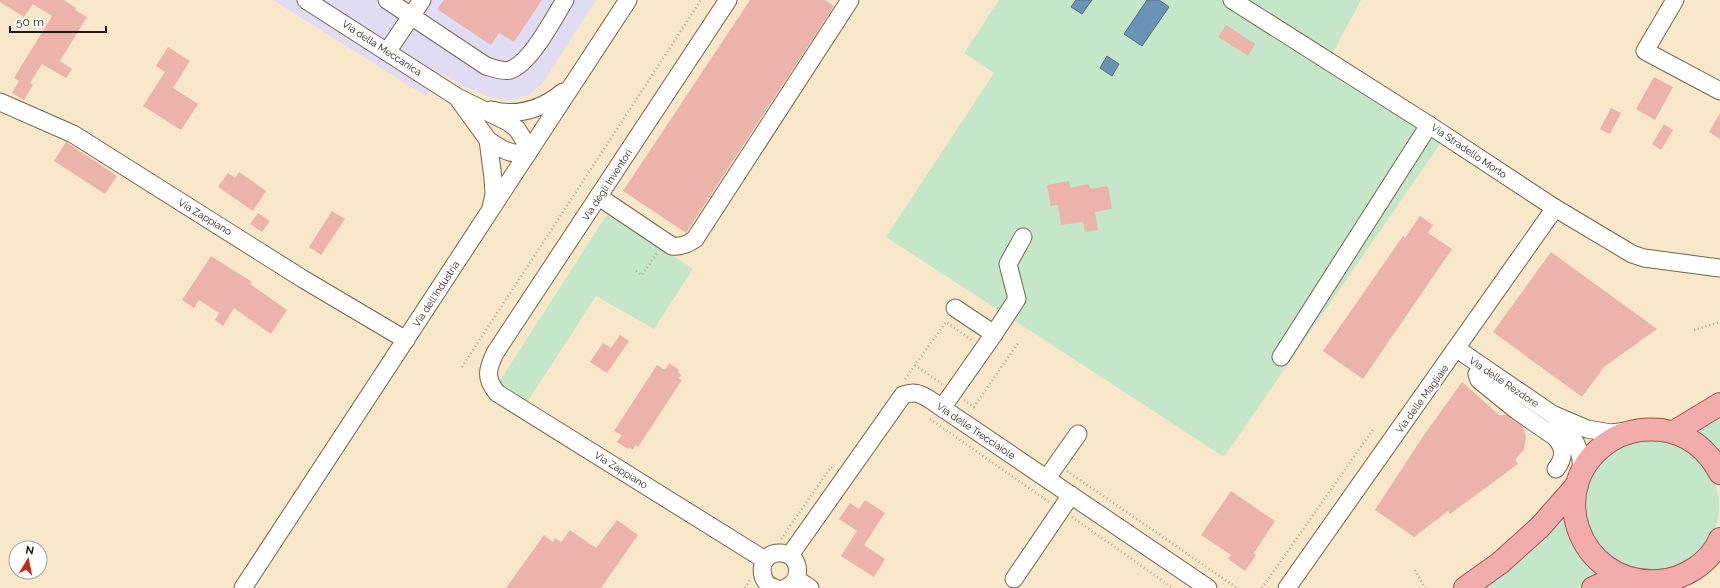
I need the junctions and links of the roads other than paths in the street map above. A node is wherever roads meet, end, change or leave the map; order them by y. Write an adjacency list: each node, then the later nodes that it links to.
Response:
1 (306, 0): 11 (street, Via della Meccanica)
2 (386, 0): 10 (street)
3 (422, 0): 10 (street)
4 (565, 0): 10 (street)
5 (628, 0): 12 (street, Via dell'Industria)
6 (728, 0): 19 (street, Via degli Inventori)
7 (850, 0): 19 (street)
8 (1232, 0): 16 (street, Via Stradello Morto)
9 (1674, 0): 13 (street)
10 (411, 16): 11 (street)
11 (387, 52): 14 (street, Via della Meccanica)
12 (571, 86): 14 (street, Via della Meccanica); 18 (street, Via dell'Industria)
13 (1720, 91)
14 (457, 97): 17 (street, Via della Meccanica); 18 (street, Via della Meccanica)
15 (0, 102): 26 (street, Via Zappiano)
16 (1429, 125): 20 (street, Via Stradello Morto); 28 (street)
17 (488, 140): 18 (street, Via della Meccanica); 21 (street, Via della Meccanica)
18 (528, 153): 21 (street, Via dell'Industria)
19 (599, 197): 30 (street, Via degli Inventori)
20 (1555, 208): 23 (street, Via Stradello Morto); 27 (street, Via delle Magliaie)
21 (491, 211): 26 (street, Via dell'Industria)
22 (1023, 238): 25 (street)
23 (1720, 268)
24 (955, 308): 25 (street)
25 (994, 334): 32 (street)
26 (406, 340): 49 (street, Via dell'Industria)
27 (1457, 349): 29 (street, Via delle Rezdore); 52 (street, Via delle Magliaie)
28 (1280, 356)
29 (1483, 367): 33 (street, Via delle Rezdore); 37 (street)
30 (488, 371): 44 (street, Via Zappiano)
31 (1720, 404): 35 (main road)
32 (942, 408): 39 (street, Via delle Trecciaiole); 43 (street, Via delle Trecciaiole)
33 (1552, 414): 34 (street, Via delle Rezdore); 40 (street, Via delle Rezdore)
34 (1651, 429): 35 (main road); 40 (main road)
35 (1674, 432): 38 (main road)
36 (1078, 434): 39 (street)
37 (1556, 469)
38 (1720, 473)
39 (1047, 478): 41 (street, Via delle Trecciaiole)
40 (1579, 479): 47 (main road); 53 (main road)
41 (1071, 495): 45 (street); 51 (street, Via delle Trecciaiole)
42 (1719, 548): 47 (main road)
43 (790, 555): 44 (street); 46 (street)
44 (765, 560): 48 (street)
45 (1014, 579)
46 (790, 584): 50 (street)
47 (1653, 585): 54 (main road)
48 (770, 587)
49 (243, 588)
50 (810, 588)
51 (1208, 588)
52 (1287, 588)
53 (1465, 588)
54 (1593, 588)

